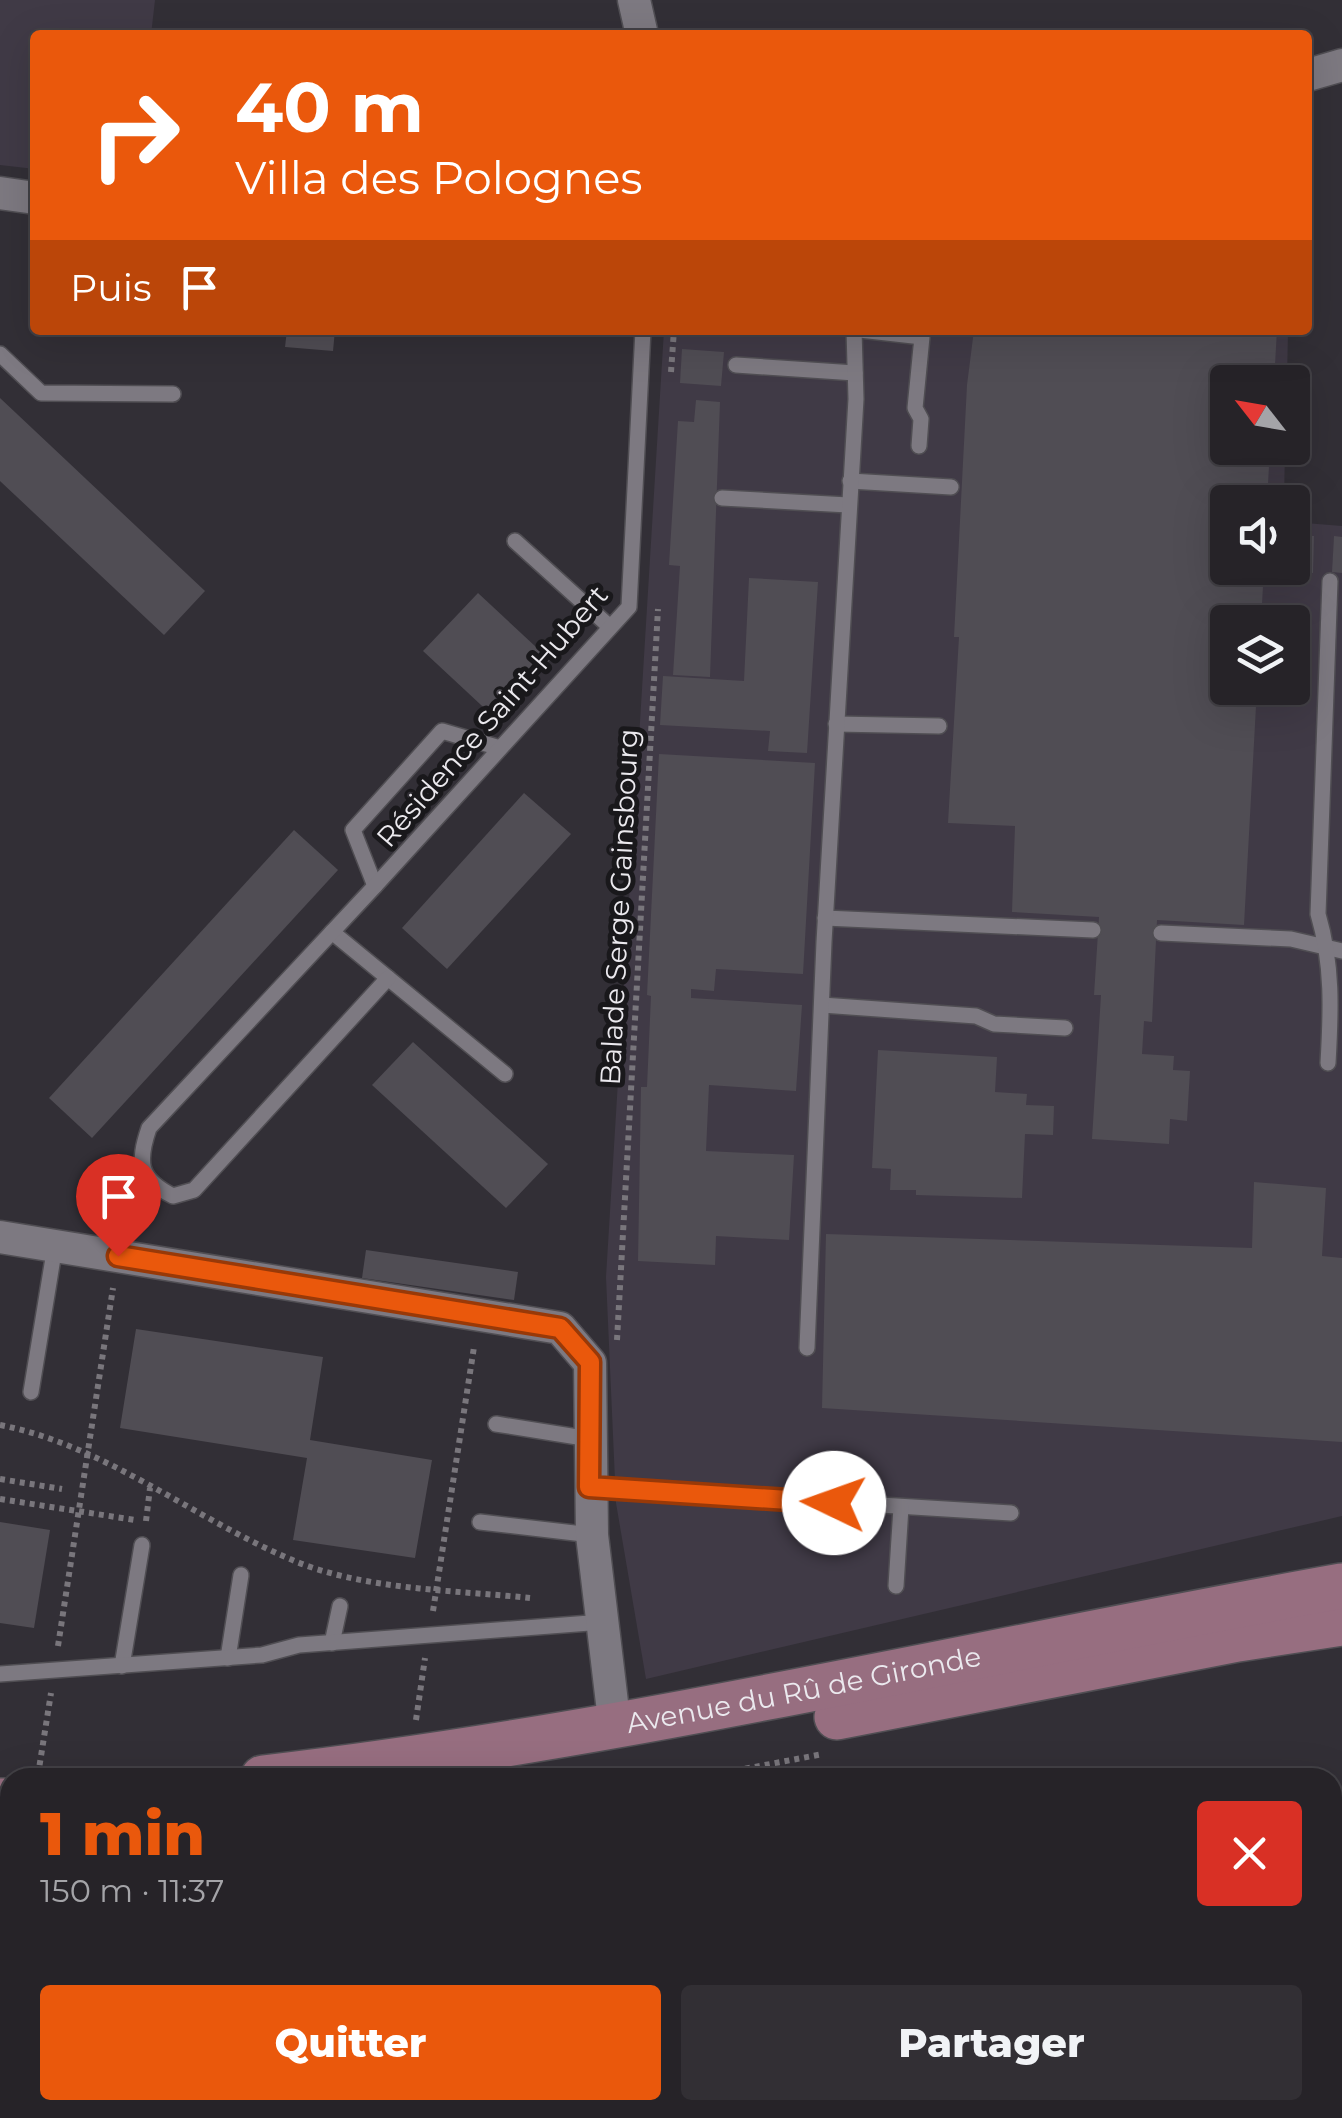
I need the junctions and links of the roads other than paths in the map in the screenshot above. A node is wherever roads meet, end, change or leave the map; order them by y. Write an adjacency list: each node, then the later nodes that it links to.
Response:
1 (634, 0): 2 (street)
2 (641, 30)
3 (1342, 65): 4 (street)
4 (1312, 73)
5 (0, 193): 6 (street)
6 (30, 197)
7 (643, 335): 21 (lane, Résidence Saint-Hubert)
8 (857, 335): 12 (lane)
9 (903, 335): 14 (lane)
10 (0, 354): 13 (lane)
11 (736, 365): 12 (lane)
12 (855, 373): 15 (lane)
13 (173, 394)
14 (919, 446)
15 (850, 481): 16 (lane); 18 (lane)
16 (951, 487)
17 (722, 498): 18 (lane)
18 (848, 505): 22 (lane)
19 (515, 540): 21 (lane)
20 (1330, 581): 30 (lane)
21 (610, 627): 24 (lane, Résidence Saint-Hubert)
22 (836, 724): 23 (lane); 26 (lane)
23 (939, 726)
24 (500, 748): 25 (lane, Résidence Saint-Hubert); 25 (lane)
25 (375, 886): 28 (lane, Résidence Saint-Hubert)
26 (826, 918): 27 (lane); 32 (lane)
27 (1093, 930)
28 (332, 932): 31 (lane); 31 (lane, Résidence Saint-Hubert)
29 (1161, 933): 30 (lane)
30 (1335, 950): 34 (lane)
31 (388, 978): 35 (lane)
32 (822, 1006): 33 (lane); 38 (lane)
33 (1065, 1028)
34 (1328, 1063)
35 (505, 1074)
36 (0, 1237): 37 (street)
37 (55, 1246): 39 (lane); 41 (street)
38 (807, 1348)
39 (31, 1392)
40 (496, 1424): 41 (lane)
41 (590, 1439): 42 (street)
42 (589, 1487): 43 (lane); 46 (street)
43 (900, 1507): 44 (lane); 49 (lane)
44 (1011, 1513)
45 (480, 1522): 46 (lane)
46 (592, 1535): 52 (street)
47 (142, 1544): 56 (lane)
48 (241, 1575): 55 (lane)
49 (896, 1586)
50 (1342, 1586): 58 (main road, Avenue du Rû de Gironde)
51 (340, 1606): 54 (lane)
52 (602, 1612): 54 (lane); 58 (street)
53 (1342, 1623): 60 (main road, Avenue du Rû de Gironde)
54 (332, 1642): 55 (lane)
55 (228, 1658): 56 (lane)
56 (122, 1666): 57 (lane)
57 (0, 1674)
58 (615, 1728): 59 (main road, Avenue du Rû de Gironde)
59 (347, 1768)
60 (540, 1768)

